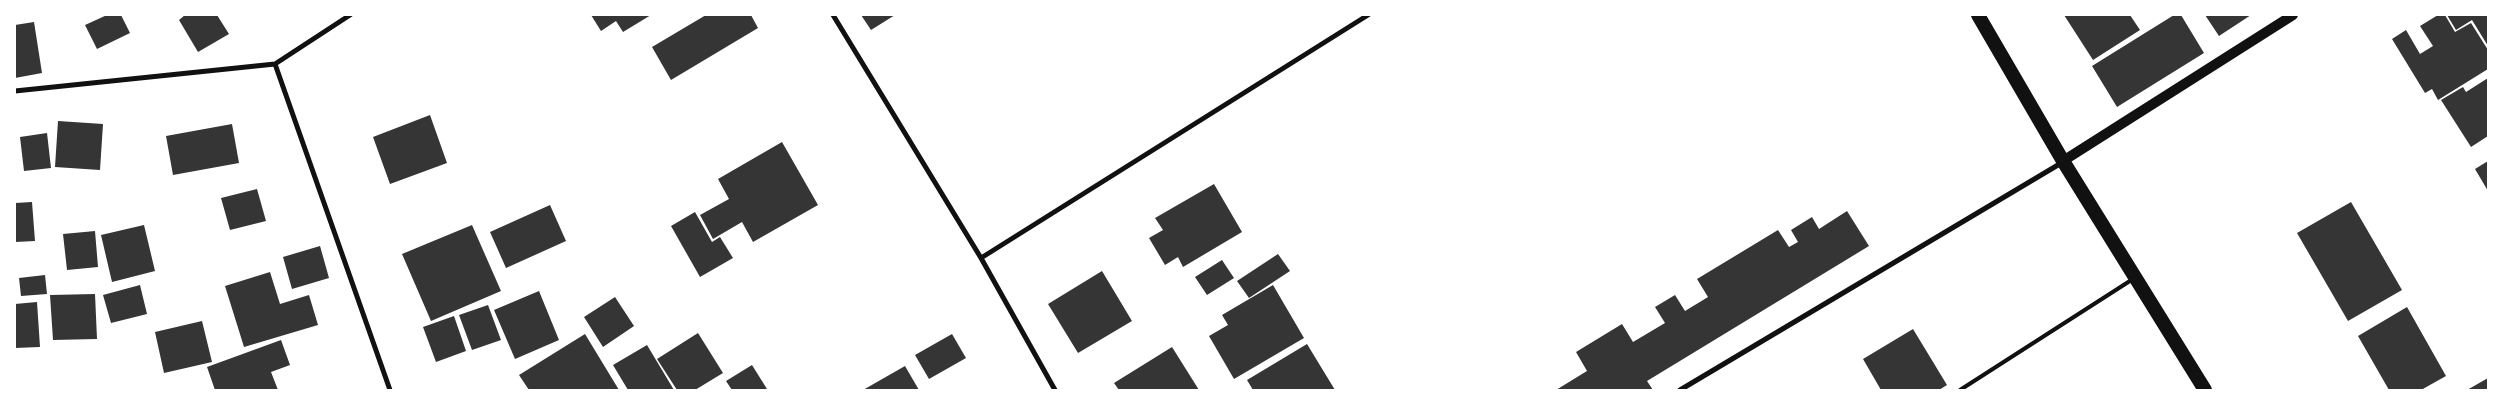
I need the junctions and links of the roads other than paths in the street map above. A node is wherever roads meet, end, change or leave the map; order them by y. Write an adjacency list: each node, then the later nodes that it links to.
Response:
1 (350, 15): 6 (street)
2 (832, 15): 9 (street)
3 (1368, 15): 9 (street)
4 (1978, 15): 8 (highway)
5 (2293, 15): 8 (main road)
6 (276, 64): 7 (street); 11 (street)
7 (15, 91)
8 (2063, 161): 10 (highway); 13 (street)
9 (981, 258): 12 (street)
10 (2135, 278): 14 (lane); 15 (highway)
11 (390, 390)
12 (1055, 390)
13 (1680, 390)
14 (1960, 390)
15 (2205, 390)

